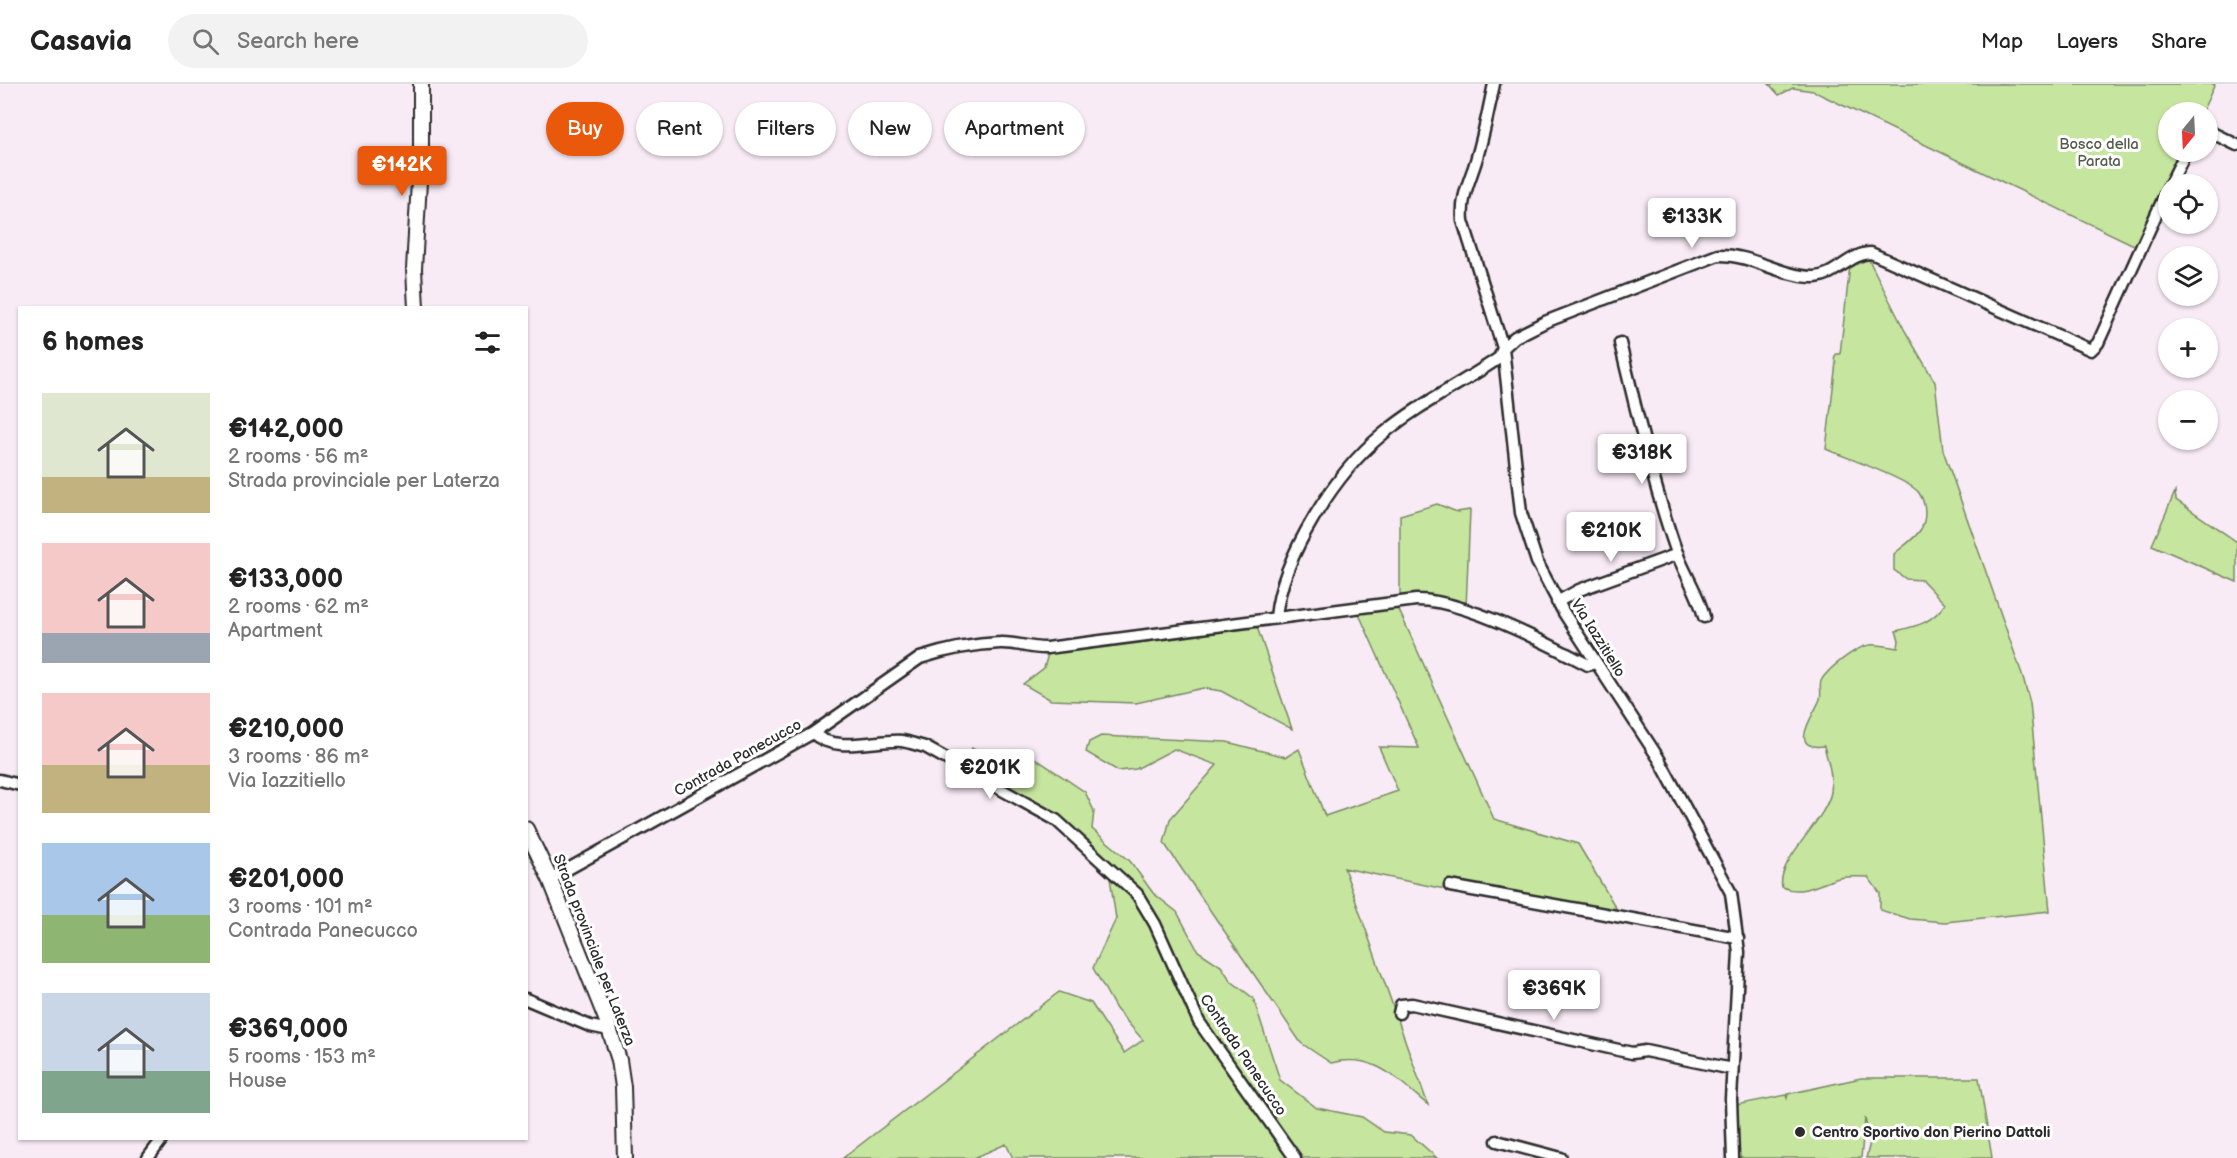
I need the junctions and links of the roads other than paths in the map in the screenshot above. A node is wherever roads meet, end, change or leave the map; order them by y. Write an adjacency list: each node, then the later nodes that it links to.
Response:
1 (421, 84): 6 (main road)
2 (1494, 84): 8 (street, Via Iazzitiello)
3 (2218, 136): 4 (street)
4 (2237, 145)
5 (2158, 209): 8 (street)
6 (416, 306)
7 (1620, 343): 9 (street)
8 (1503, 348): 10 (street, Via Iazzitiello); 11 (street)
9 (1678, 554): 10 (street); 12 (street)
10 (1557, 602): 13 (street, Via Iazzitiello)
11 (1276, 617): 13 (street); 14 (street)
12 (1704, 617)
13 (1596, 663): 20 (street, Via Iazzitiello)
14 (813, 734): 18 (street, Contrada Panecucco); 29 (street, Contrada Panecucco)
15 (0, 780): 16 (street)
16 (18, 784)
17 (528, 833): 18 (main road, Strada provinciale per Laterza)
18 (550, 879): 23 (main road, Strada provinciale per Laterza)
19 (1450, 886): 20 (street)
20 (1738, 938): 24 (street, Via Iazzitiello)
21 (528, 1000): 23 (street)
22 (1399, 1013): 24 (street)
23 (609, 1030): 28 (main road, Strada provinciale per Laterza)
24 (1732, 1069): 31 (street, Via Iazzitiello)
25 (162, 1140): 27 (street)
26 (1497, 1141): 30 (street)
27 (148, 1158)
28 (625, 1158)
29 (1295, 1158)
30 (1561, 1158)
31 (1733, 1158)

